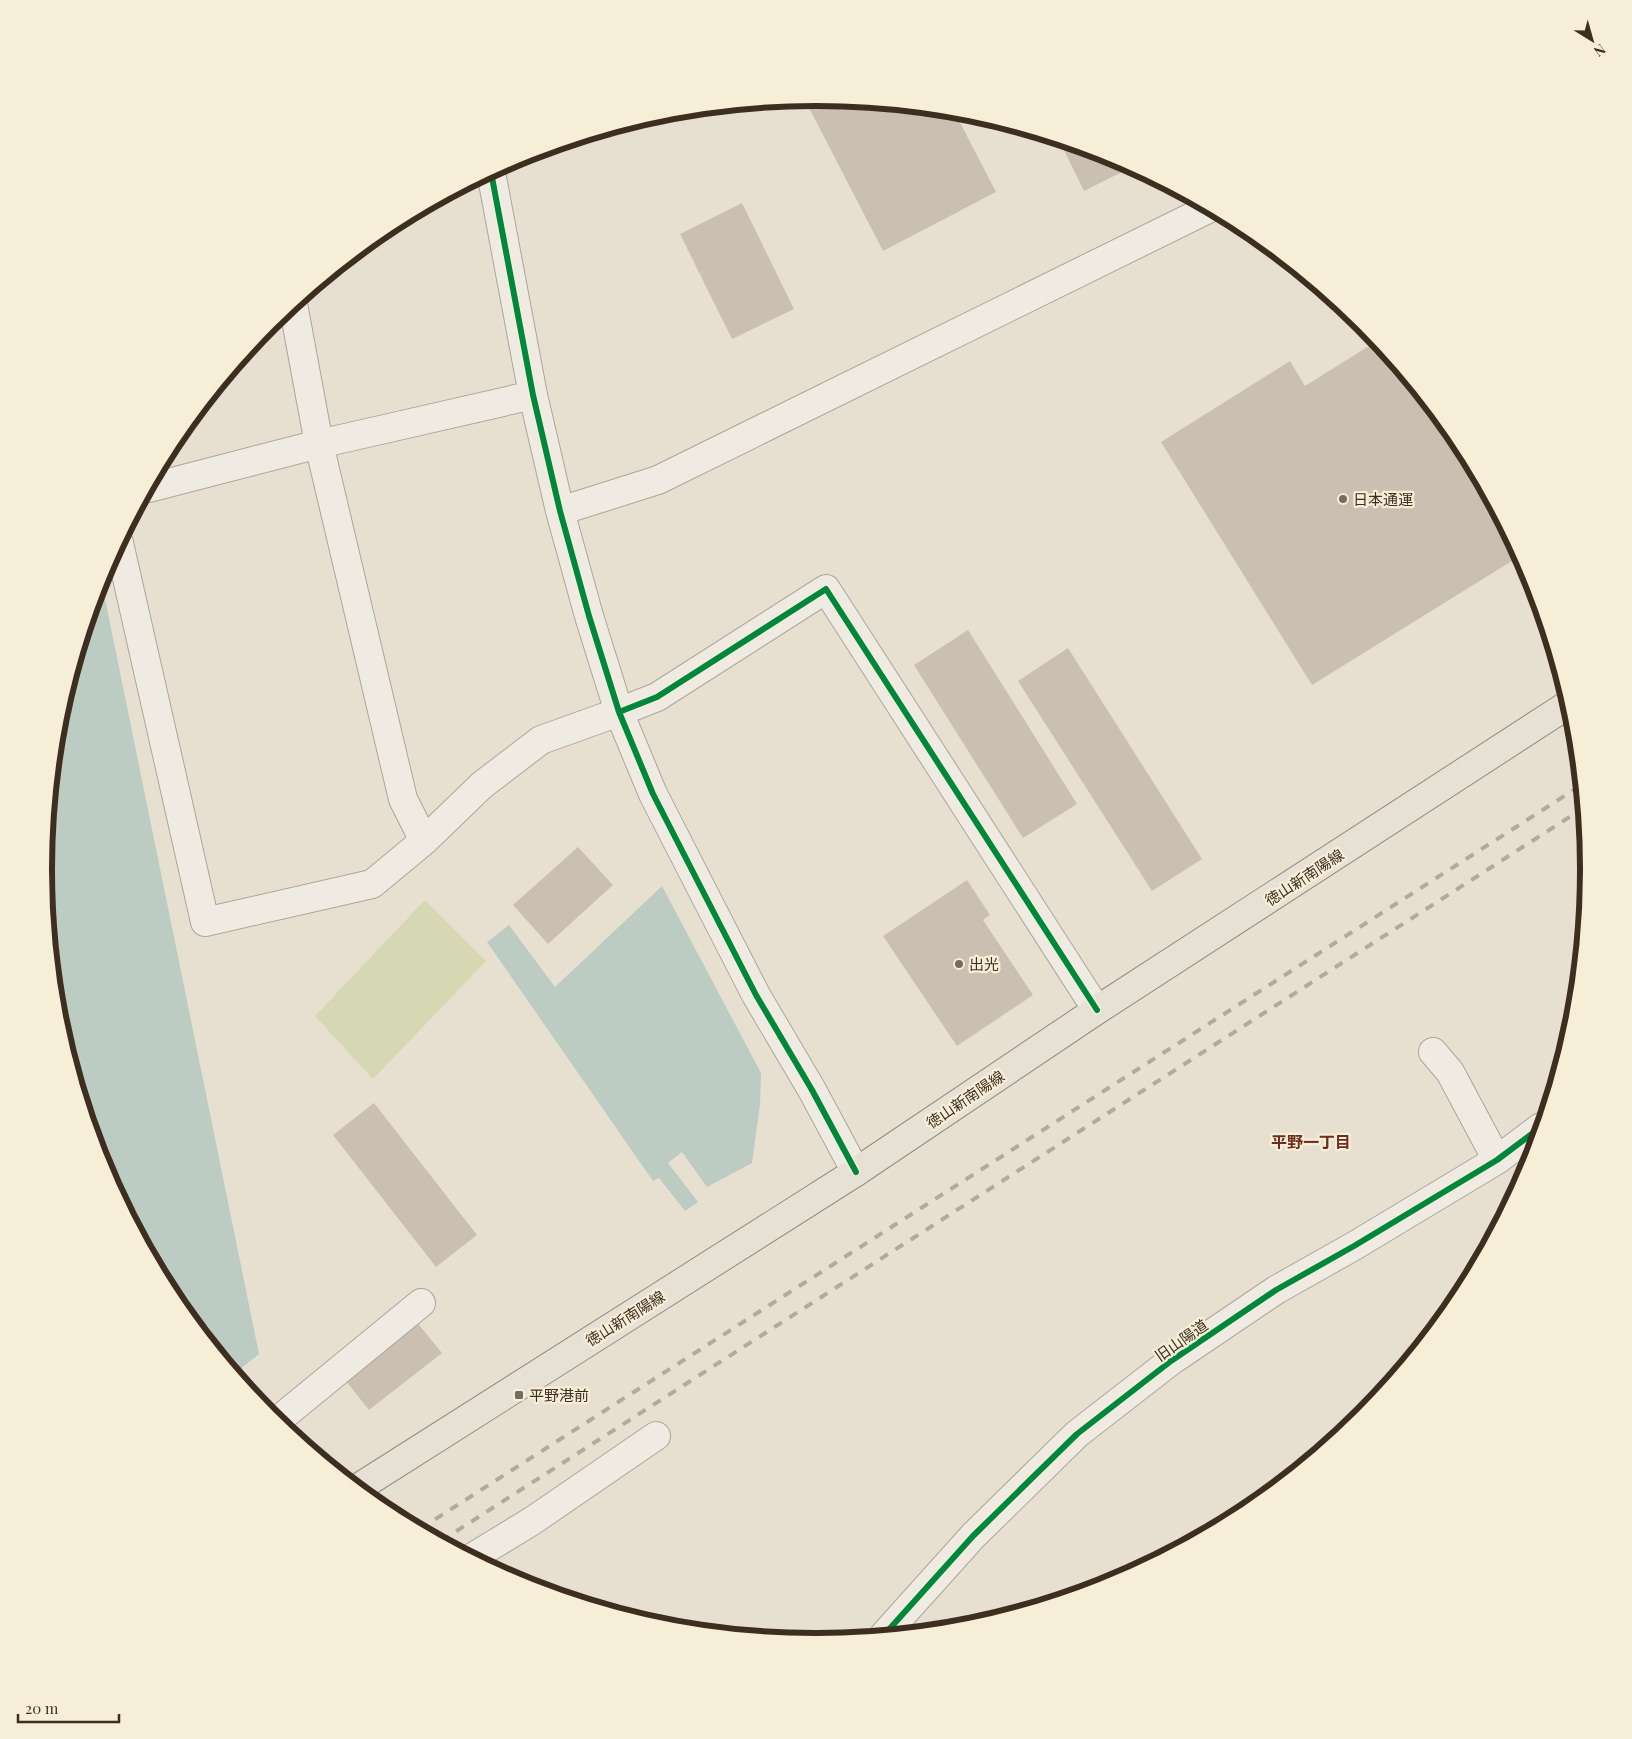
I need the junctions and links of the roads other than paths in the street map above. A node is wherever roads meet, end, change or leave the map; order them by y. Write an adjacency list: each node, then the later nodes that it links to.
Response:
1 (492, 179): 4 (street)
2 (1203, 211): 7 (street)
3 (295, 312): 5 (street)
4 (533, 395): 5 (street); 7 (street)
5 (320, 444): 6 (street); 11 (street)
6 (156, 486)
7 (560, 511): 10 (street)
8 (121, 554): 11 (street)
9 (1562, 709): 12 (main road, 徳山新南陽線)
10 (619, 712): 11 (street); 12 (street); 16 (street)
11 (424, 841)
12 (1097, 1010): 16 (main road, 徳山新南陽線)
13 (1432, 1052): 15 (street)
14 (1532, 1134): 15 (street, 旧山陽道)
15 (1498, 1160): 22 (street, 旧山陽道)
16 (856, 1172): 20 (main road, 徳山新南陽線)
17 (421, 1302): 18 (street)
18 (283, 1416)
19 (656, 1436): 21 (street)
20 (364, 1484)
21 (478, 1554)
22 (890, 1629)

